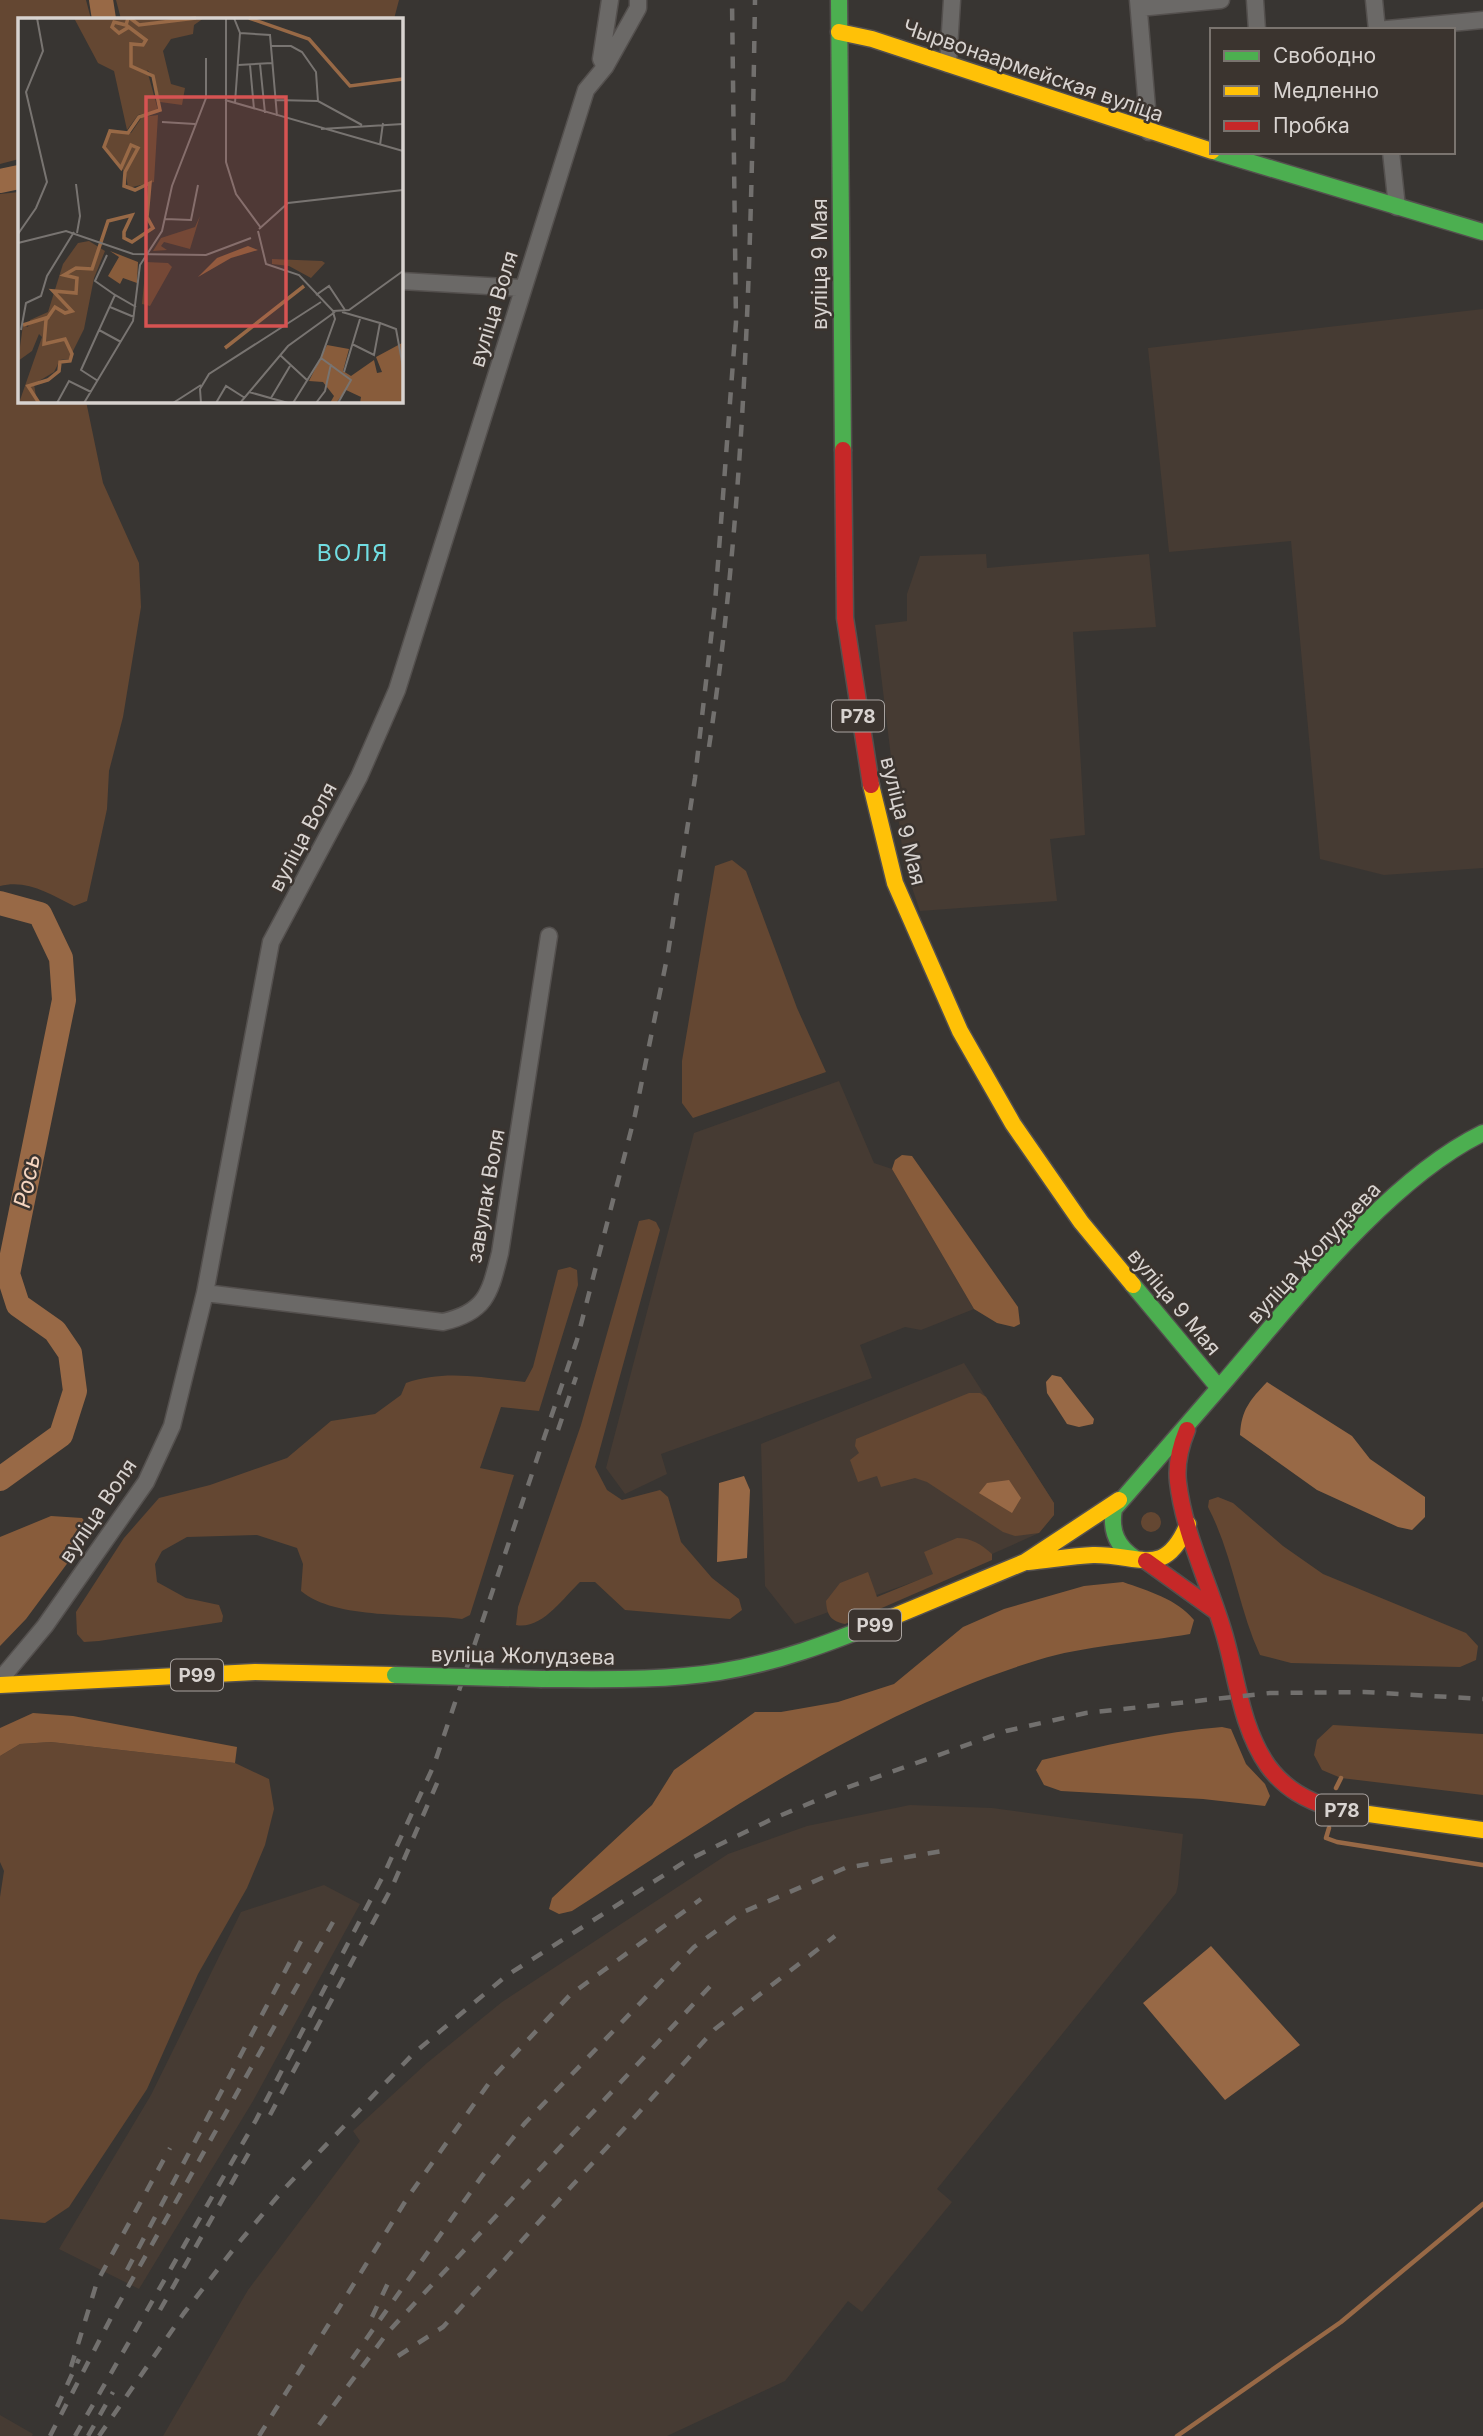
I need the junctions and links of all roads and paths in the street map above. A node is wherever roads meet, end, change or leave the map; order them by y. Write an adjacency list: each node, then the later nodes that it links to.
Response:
1 (610, 0): 15 (street)
2 (639, 0): 15 (street, вуліца Воля)
3 (839, 0): 13 (main road, вуліца 9 Мая / Р78)
4 (952, 0): 14 (street)
5 (1221, 0): 8 (street)
6 (1255, 0): 10 (street)
7 (1374, 0): 11 (street)
8 (1138, 4): 16 (street)
9 (1483, 20): 12 (street)
10 (1257, 28)
11 (1377, 28)
12 (1398, 28)
13 (839, 32): 14 (main road, Чырвонаармейская вуліца); 28 (main road, вуліца 9 Мая / Р78)
14 (948, 64): 16 (main road, Чырвонаармейская вуліца)
15 (605, 67): 24 (street, вуліца Воля)
16 (1149, 132): 17 (main road, Чырвонаармейская вуліца)
17 (1210, 151)
18 (1228, 154): 20 (main road, Чырвонаармейская вуліца)
19 (1391, 154): 21 (street)
20 (1264, 159): 21 (main road, Чырвонаармейская вуліца)
21 (1397, 207): 22 (main road, Чырвонаармейская вуліца)
22 (1483, 232)
23 (402, 281): 24 (street)
24 (522, 288): 27 (street, вуліца Воля)
25 (549, 936): 27 (street, завулак Воля)
26 (1483, 1133): 28 (main road, вуліца Жолудзева)
27 (205, 1293): 36 (street, вуліца Воля)
28 (1219, 1388): 29 (main road, Р78)
29 (1187, 1429): 30 (main road, Р78); 31 (main road, Р78)
30 (1122, 1497): 31 (main road); 33 (main road); 34 (main road, Р99)
31 (1182, 1503): 32 (main road, Р78)
32 (1188, 1524): 33 (main road); 35 (main road, Р78)
33 (1141, 1560): 34 (main road, Р99); 35 (main road)
34 (1025, 1562): 37 (main road, вуліца Жолудзева / Р99, bridge)
35 (1217, 1612): 38 (main road, Р78)
36 (0, 1680)
37 (0, 1685)
38 (1483, 1830)

